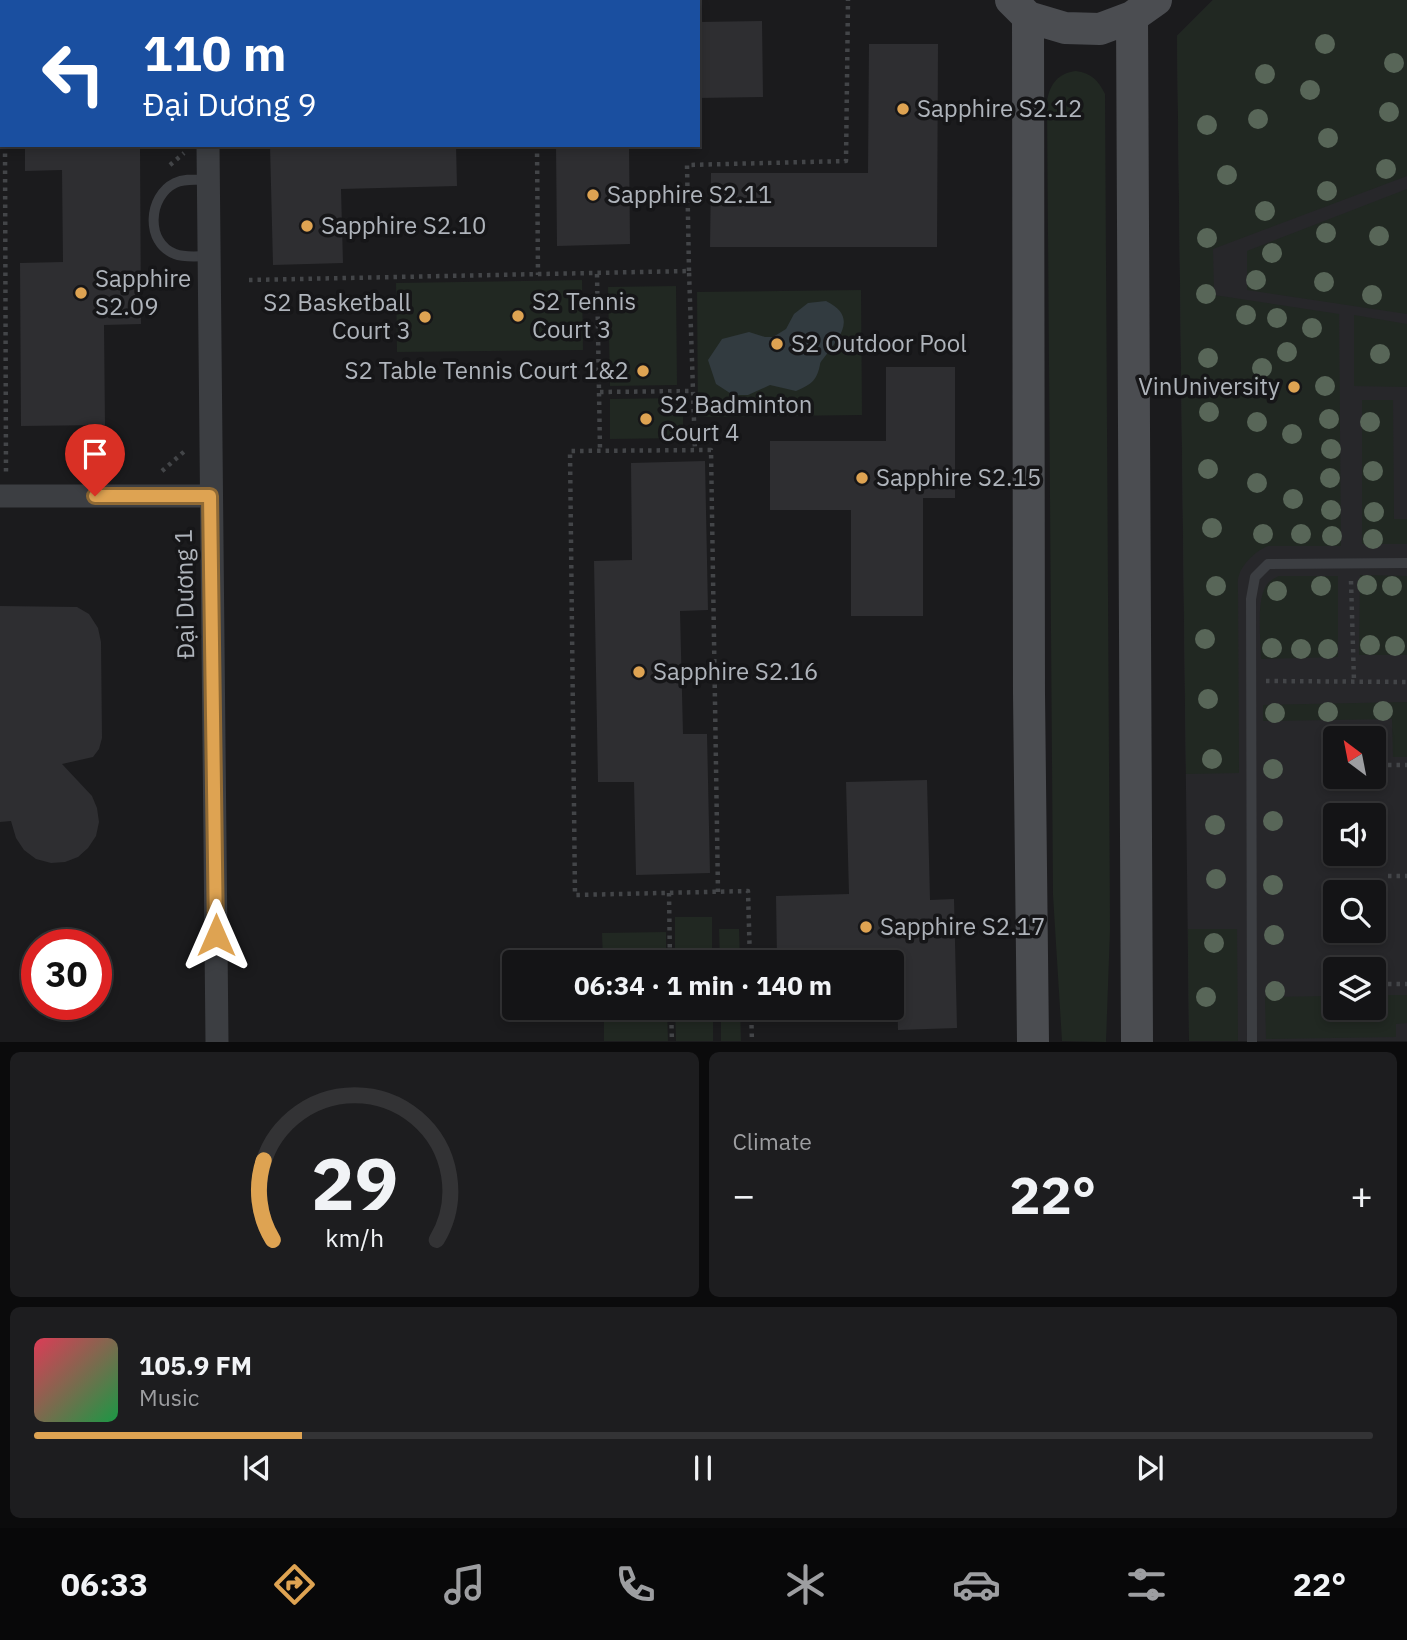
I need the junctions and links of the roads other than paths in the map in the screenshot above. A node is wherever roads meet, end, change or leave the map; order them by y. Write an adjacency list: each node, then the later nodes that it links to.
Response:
1 (1020, 8): 2 (main road); 10 (main road)
2 (1144, 9): 11 (main road)
3 (208, 147): 4 (street, Đại Dương 1)
4 (208, 180): 5 (street, Đại Dương 1); 5 (lane)
5 (209, 256): 7 (street, Đại Dương 1)
6 (3, 487): 7 (street)
7 (210, 496): 9 (street, Đại Dương 1)
8 (1407, 563): 12 (lane)
9 (217, 1041)
10 (1033, 1041)
11 (1137, 1041)
12 (1252, 1041)

